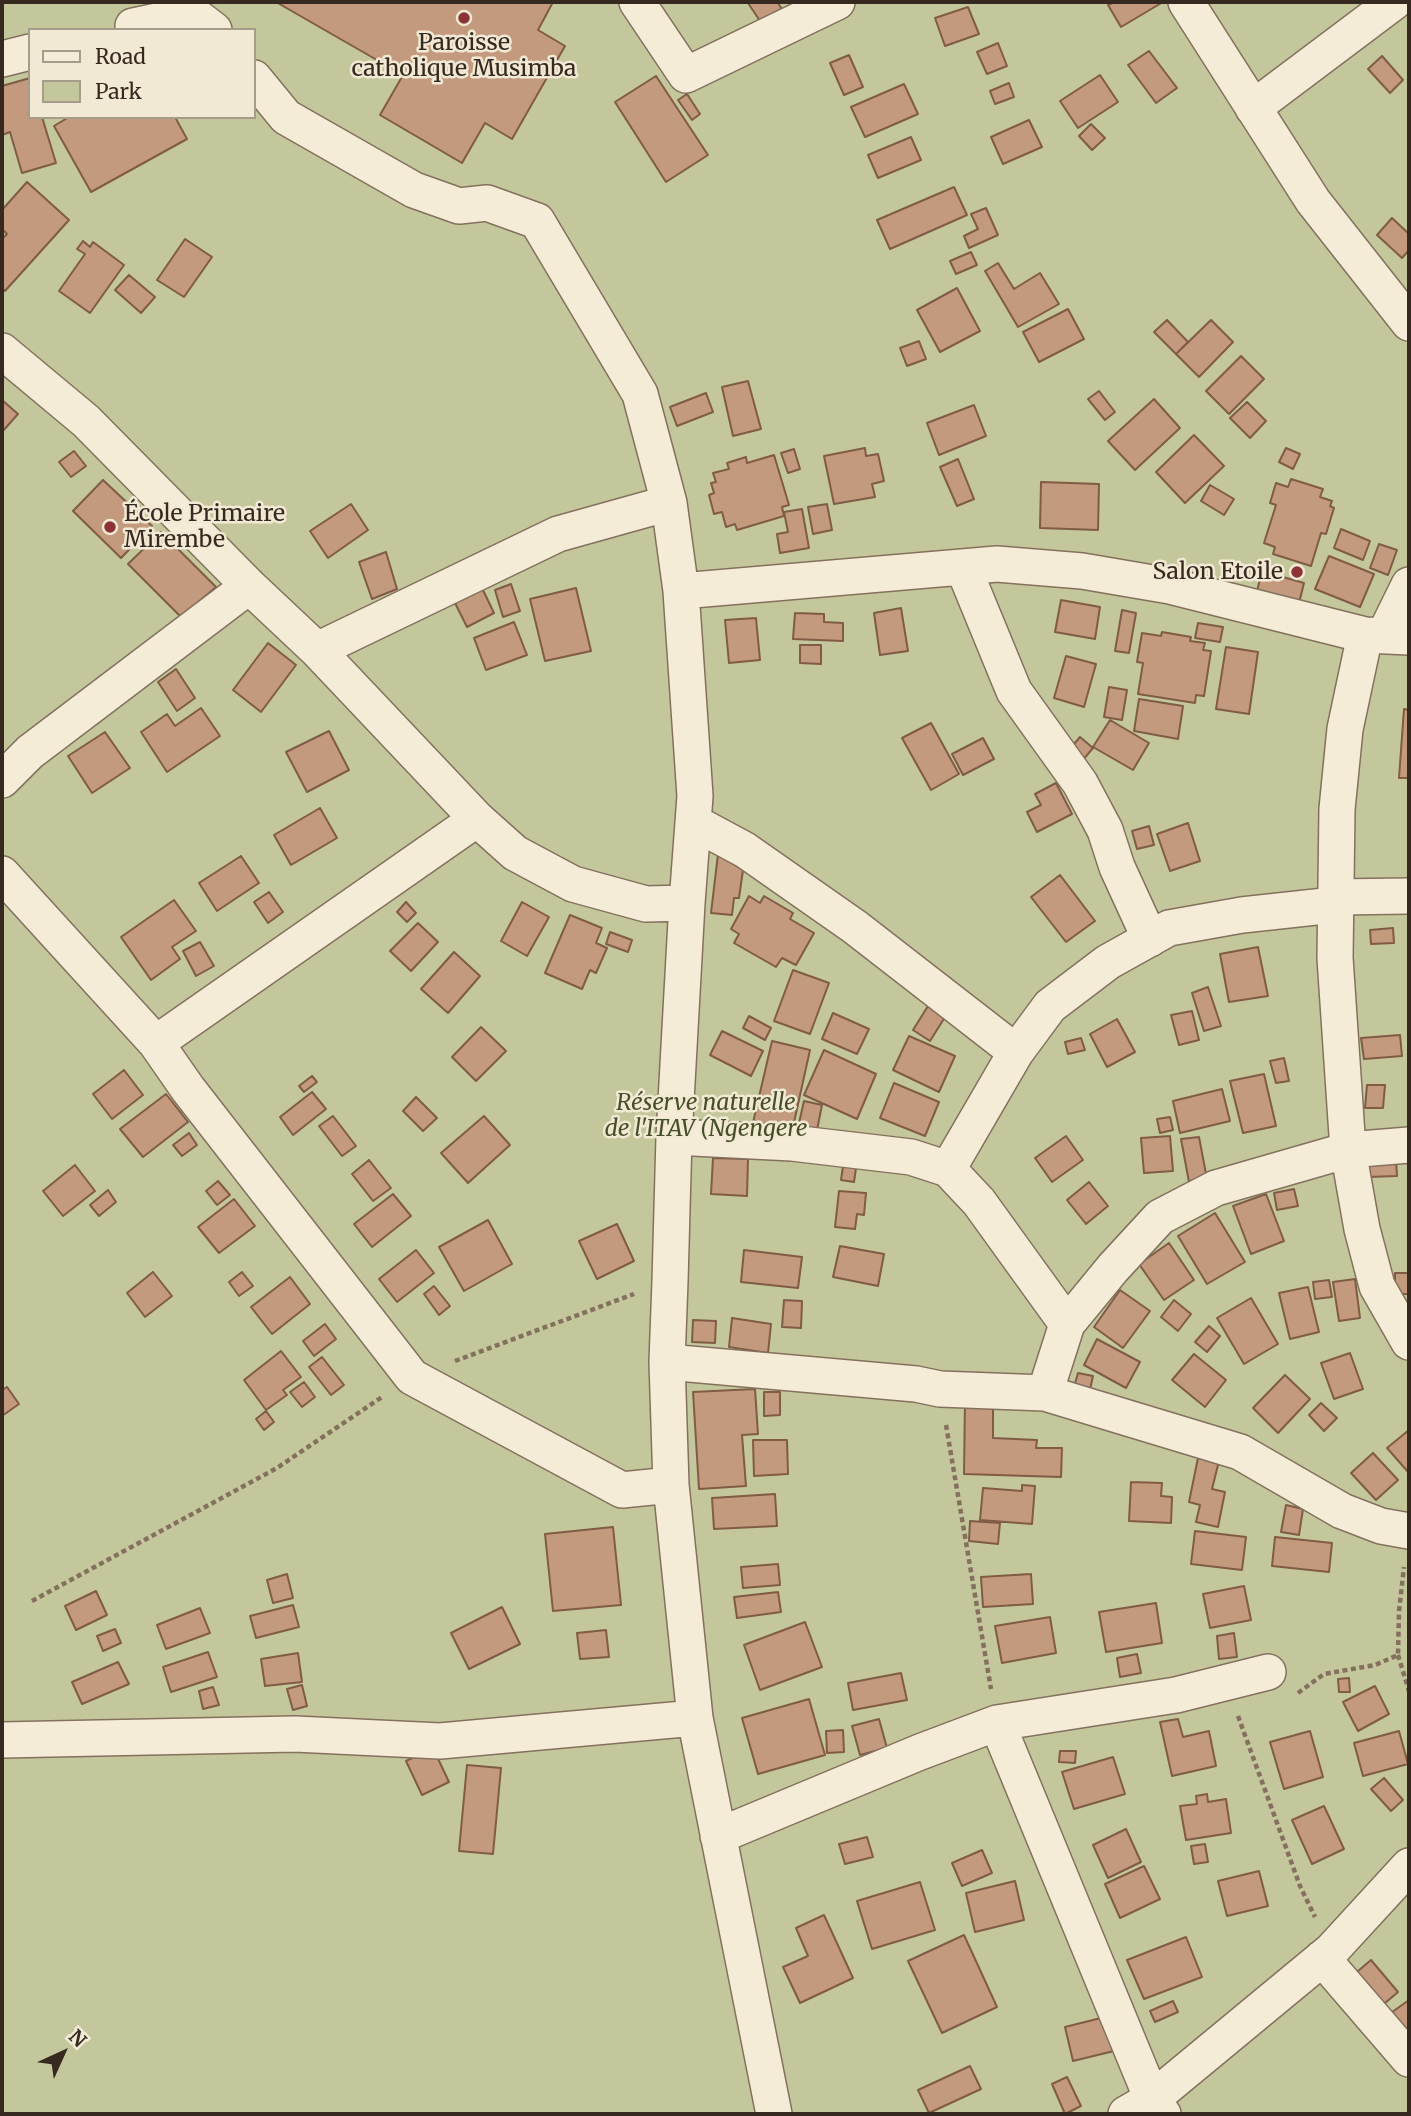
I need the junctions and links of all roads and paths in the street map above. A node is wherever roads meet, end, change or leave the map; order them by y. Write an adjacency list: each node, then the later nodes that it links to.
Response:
1 (637, 2): 2 (street)
2 (838, 2)
3 (1186, 2): 10 (street)
4 (1398, 10): 10 (street)
5 (126, 19): 6 (street)
6 (211, 28)
7 (28, 52): 8 (street)
8 (2, 59)
9 (256, 80): 13 (street)
10 (1253, 108): 11 (street)
11 (1409, 323)
12 (2, 351): 16 (street)
13 (669, 503): 17 (street); 19 (street)
14 (963, 567): 17 (street); 18 (street); 27 (street)
15 (1409, 585): 18 (street)
16 (249, 586): 19 (street); 20 (street)
17 (681, 591): 22 (street)
18 (1386, 636): 25 (street)
19 (317, 650): 21 (street)
20 (2, 780)
21 (477, 819): 26 (street); 28 (street)
22 (693, 822): 26 (street); 29 (street)
23 (2, 874): 28 (street)
24 (1409, 897): 25 (street)
25 (1334, 901): 27 (street); 32 (street)
26 (687, 903): 30 (street)
27 (1150, 939): 29 (street)
28 (156, 1043): 38 (street)
29 (1016, 1052): 33 (street)
30 (674, 1137): 33 (street); 34 (street)
31 (1409, 1145): 32 (street)
32 (1348, 1150): 35 (street); 36 (street)
33 (948, 1169): 35 (street)
34 (670, 1281): 37 (street); 38 (path)
35 (1067, 1324): 40 (street)
36 (1409, 1342)
37 (667, 1362): 39 (street); 41 (street)
38 (412, 1377): 41 (street); 43 (path)
39 (940, 1389): 40 (street); 50 (path)
40 (1045, 1394): 42 (street)
41 (671, 1485): 49 (street)
42 (1409, 1531): 44 (path)
43 (32, 1601)
44 (1398, 1655): 47 (path); 48 (path)
45 (1268, 1672): 46 (street)
46 (1225, 1683): 50 (street); 54 (path)
47 (1409, 1691)
48 (1296, 1695)
49 (695, 1718): 51 (street); 52 (street)
50 (997, 1723): 52 (street); 56 (street)
51 (2, 1740)
52 (718, 1836): 57 (street)
53 (1409, 1866): 54 (street)
54 (1326, 1954): 55 (street); 56 (street)
55 (1409, 2059)
56 (1147, 2109)
57 (774, 2114)

